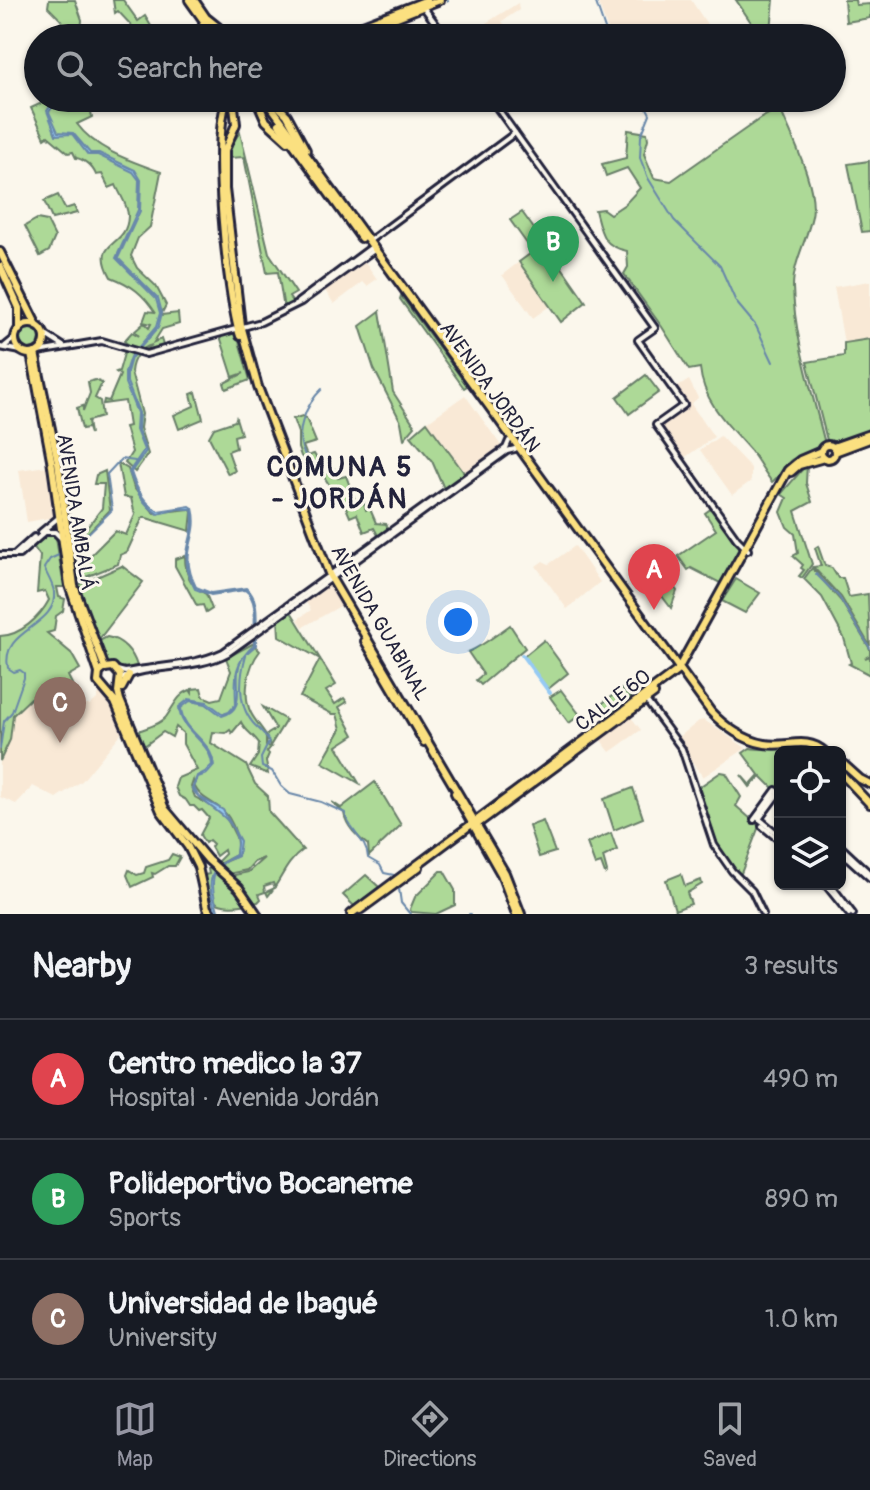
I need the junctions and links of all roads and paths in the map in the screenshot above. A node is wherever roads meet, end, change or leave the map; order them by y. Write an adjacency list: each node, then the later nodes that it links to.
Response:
1 (191, 0): 4 (main road)
2 (440, 0): 3 (main road)
3 (423, 3): 7 (main road); 8 (main road); 9 (street)
4 (204, 20): 5 (main road); 6 (main road)
5 (207, 24)
6 (207, 24)
7 (367, 24)
8 (376, 24)
9 (437, 24)
10 (222, 112): 17 (main road, AVENIDA GUABINAL)
11 (235, 112): 18 (main road, AVENIDA GUABINAL)
12 (267, 112): 20 (main road)
13 (273, 112): 16 (main road)
14 (286, 112): 21 (main road)
15 (500, 112): 19 (street)
16 (276, 116): 20 (main road, AVENIDA JORDÁN); 21 (main road, AVENIDA JORDÁN)
17 (221, 127): 18 (main road); 26 (main road, AVENIDA GUABINAL)
18 (235, 129): 26 (main road, AVENIDA GUABINAL)
19 (515, 133): 22 (street); 40 (street)
20 (304, 159): 22 (main road, AVENIDA JORDÁN)
21 (312, 163): 22 (main road, AVENIDA JORDÁN)
22 (372, 247): 26 (street); 34 (main road, AVENIDA JORDÁN); 48 (main road, AVENIDA JORDÁN)
23 (0, 252): 25 (main road)
24 (0, 266): 27 (main road)
25 (37, 326): 27 (main road); 28 (main road)
26 (240, 328): 30 (street); 44 (main road, AVENIDA GUABINAL)
27 (17, 334): 29 (street); 31 (main road)
28 (44, 334): 30 (street); 32 (main road)
29 (2, 347): 31 (street)
30 (65, 347): 32 (street)
31 (21, 351): 32 (main road)
32 (35, 353): 38 (main road, AVENIDA AMBALÁ); 41 (main road, AVENIDA AMBALÁ)
33 (870, 437): 36 (main road)
34 (509, 441): 35 (main road, AVENIDA JORDÁN); 44 (street)
35 (515, 449): 44 (street); 48 (main road, AVENIDA JORDÁN)
36 (834, 450): 37 (main road); 37 (main road)
37 (822, 454): 40 (main road, CALLE 60)
38 (58, 518): 39 (main road, AVENIDA AMBALÁ); 43 (street)
39 (61, 538): 41 (main road, AVENIDA AMBALÁ); 43 (street)
40 (746, 549): 48 (main road, CALLE 60)
41 (66, 551): 47 (main road, AVENIDA AMBALÁ)
42 (0, 555): 43 (street)
43 (16, 555)
44 (330, 579): 45 (street); 60 (main road, AVENIDA GUABINAL)
45 (250, 636): 46 (street); 49 (street)
46 (116, 669): 47 (main road); 50 (main road)
47 (102, 670): 51 (main road)
48 (680, 670): 53 (main road, CALLE 60); 54 (main road)
49 (129, 675): 50 (street); 52 (main road)
50 (120, 682): 51 (main road); 52 (main road)
51 (105, 690): 67 (main road)
52 (120, 700): 68 (main road)
53 (645, 700): 60 (main road, CALLE 60); 71 (street)
54 (774, 748)
55 (846, 770): 57 (main road)
56 (846, 773): 59 (main road)
57 (870, 784)
58 (774, 798): 62 (street)
59 (870, 802)
60 (475, 824): 69 (main road, CALLE 60); 70 (main road, AVENIDA GUABINAL)
61 (762, 826): 63 (street)
62 (774, 833)
63 (774, 834)
64 (846, 854): 65 (street)
65 (870, 876)
66 (833, 890): 72 (street)
67 (211, 913)
68 (257, 914)
69 (354, 914)
70 (519, 914)
71 (763, 914)
72 (851, 914)

